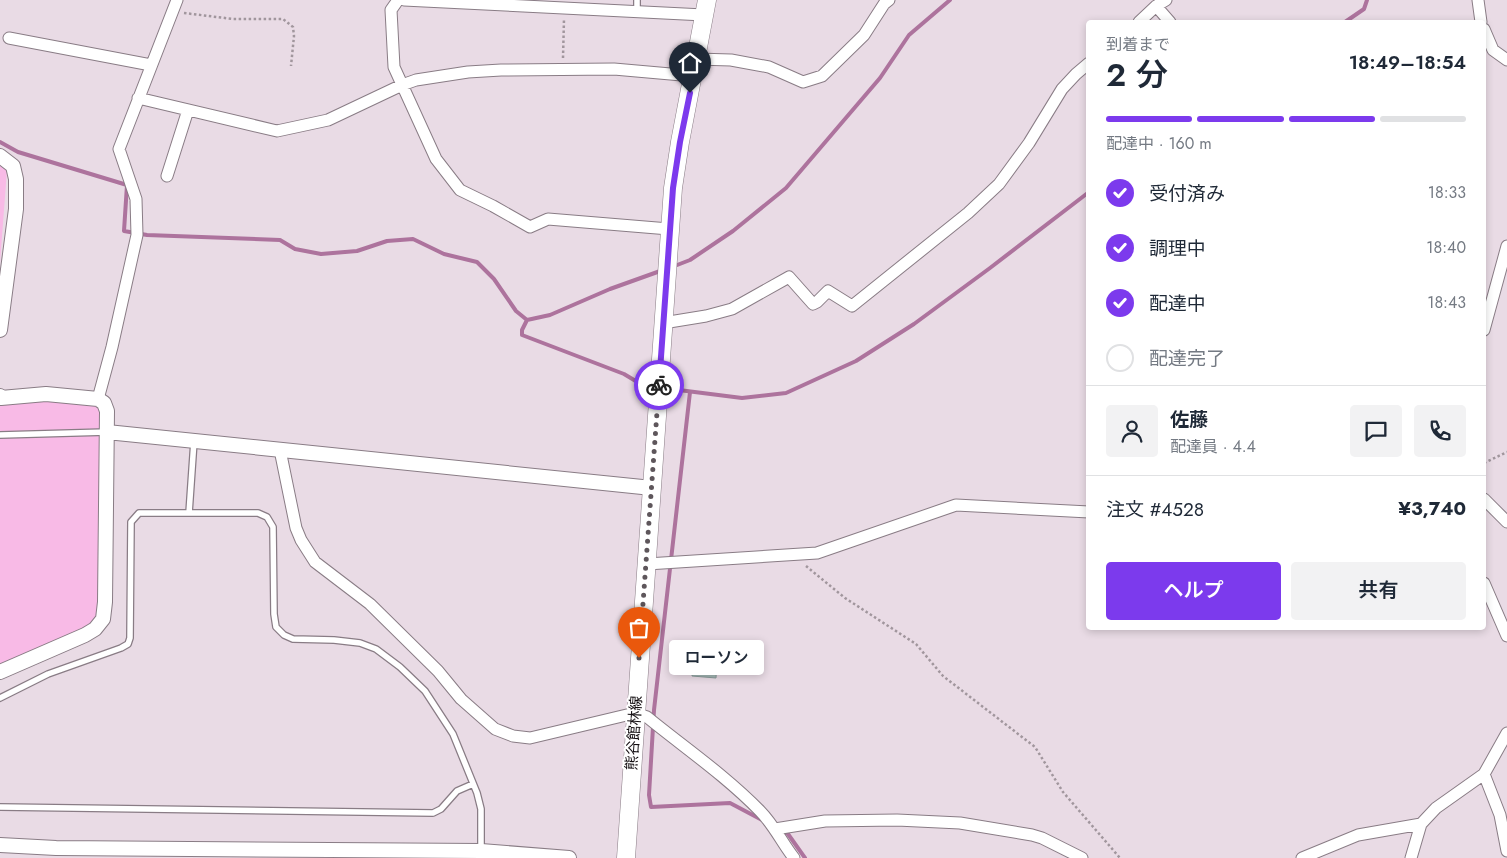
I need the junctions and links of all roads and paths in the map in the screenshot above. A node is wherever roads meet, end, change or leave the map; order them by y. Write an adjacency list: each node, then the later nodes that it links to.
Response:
1 (177, 0): 10 (street)
2 (398, 0): 23 (street)
3 (404, 0): 9 (street)
4 (889, 0): 16 (street)
5 (1478, 0): 13 (street)
6 (1161, 3): 11 (street); 12 (street)
7 (637, 6): 8 (street); 9 (street)
8 (706, 7): 16 (main road, 熊谷館林線)
9 (565, 8): 21 (path)
10 (173, 12): 18 (street); 19 (path)
11 (1141, 20)
12 (1169, 20)
13 (1481, 20)
14 (1486, 33): 17 (street)
15 (9, 38): 18 (street)
16 (696, 58): 22 (main road, 熊谷館林線)
17 (1507, 60)
18 (151, 66): 24 (street)
19 (291, 66)
20 (1086, 66): 30 (street)
21 (563, 70): 22 (street); 23 (street)
22 (693, 76): 28 (main road, 熊谷館林線)
23 (402, 85): 25 (street); 28 (street)
24 (138, 98): 25 (street); 34 (street)
25 (188, 110): 27 (street)
26 (0, 156): 32 (street)
27 (167, 176)
28 (669, 228): 30 (main road, 熊谷館林線)
29 (1507, 246): 31 (street)
30 (663, 323): 41 (main road, 熊谷館林線)
31 (1486, 323)
32 (0, 330)
33 (0, 396): 34 (street)
34 (98, 399): 35 (street)
35 (107, 432): 36 (lane); 37 (street); 50 (street)
36 (0, 435)
37 (194, 441): 38 (street); 44 (lane)
38 (280, 450): 41 (street); 52 (street)
39 (1507, 452): 40 (path)
40 (1486, 462)
41 (652, 488): 47 (main road, 熊谷館林線)
42 (1486, 501): 45 (street)
43 (1086, 512): 46 (street)
44 (189, 513): 51 (lane); 55 (lane)
45 (1507, 522)
46 (792, 554): 47 (street); 68 (path)
47 (655, 564): 52 (main road, 熊谷館林線)
48 (1486, 588): 49 (street)
49 (1507, 636)
50 (0, 672)
51 (0, 698)
52 (635, 713): 58 (street); 65 (main road, 熊谷館林線)
53 (1507, 733): 54 (street)
54 (1484, 774): 57 (street); 61 (street)
55 (473, 784): 56 (lane); 60 (lane)
56 (0, 807)
57 (1422, 824): 63 (street); 69 (street)
58 (775, 829): 66 (street); 67 (street)
59 (0, 845): 62 (street)
60 (481, 851): 62 (street); 64 (street)
61 (1507, 851)
62 (190, 853)
63 (1305, 857)
64 (569, 858)
65 (626, 858)
66 (794, 858)
67 (1082, 858)
68 (1120, 858)
69 (1410, 858)

